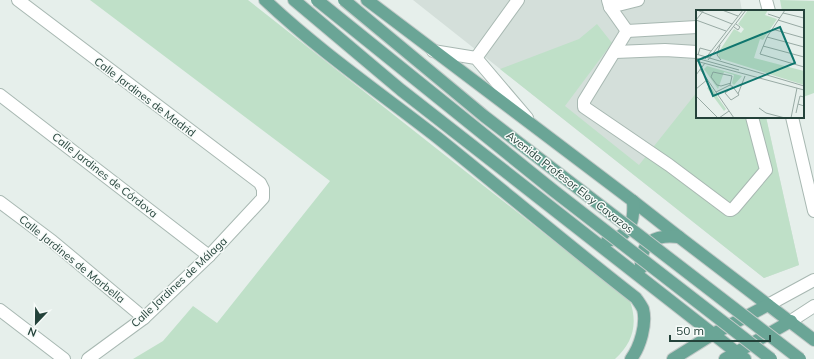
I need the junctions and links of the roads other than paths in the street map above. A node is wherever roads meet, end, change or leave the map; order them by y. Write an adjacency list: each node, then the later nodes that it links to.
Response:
1 (18, 0): 23 (street, Calle Jardines de Madrid)
2 (265, 0): 42 (main road)
3 (294, 0): 28 (main road)
4 (317, 0): 45 (main road, Avenida Profesor Eloy Cavazos, bridge)
5 (344, 0): 46 (main road, Avenida Profesor Eloy Cavazos, bridge)
6 (367, 0): 14 (main road, Avenida Profesor Eloy Cavazos)
7 (518, 0): 17 (street)
8 (638, 0): 10 (street)
9 (766, 0): 11 (street)
10 (609, 3): 13 (street)
11 (769, 10)
12 (696, 27): 13 (street)
13 (627, 31): 15 (street)
14 (433, 51): 17 (street); 21 (main road, Avenida Profesor Eloy Cavazos)
15 (616, 52): 16 (street); 19 (street)
16 (696, 52)
17 (476, 58): 21 (street)
18 (0, 95): 29 (street, Calle Jardines de Córdova)
19 (752, 118)
20 (792, 118): 22 (street)
21 (531, 124): 24 (main road, Avenida Profesor Eloy Cavazos)
22 (808, 161): 26 (street)
23 (263, 198): 29 (street, Calle Jardines de Málaga)
24 (633, 201): 27 (main road, Avenida Profesor Eloy Cavazos); 28 (main road)
25 (0, 202): 35 (street, Calle Jardines de Marbella)
26 (814, 211)
27 (679, 237): 31 (main road); 32 (main road, Avenida Profesor Eloy Cavazos)
28 (592, 238): 31 (main road)
29 (209, 256): 35 (street, Calle Jardines de Málaga)
30 (814, 280): 32 (street)
31 (646, 282): 37 (main road)
32 (768, 305): 36 (main road, Avenida Profesor Eloy Cavazos); 37 (main road)
33 (814, 306): 36 (street)
34 (0, 310): 40 (street)
35 (144, 318): 41 (street, Calle Jardines de Málaga)
36 (791, 321): 38 (main road, Avenida Profesor Eloy Cavazos); 39 (main road)
37 (714, 334): 39 (main road); 43 (main road)
38 (814, 340)
39 (741, 356): 44 (main road)
40 (64, 359)
41 (88, 359)
42 (631, 359)
43 (673, 359)
44 (725, 359)
45 (770, 359)
46 (800, 359)

